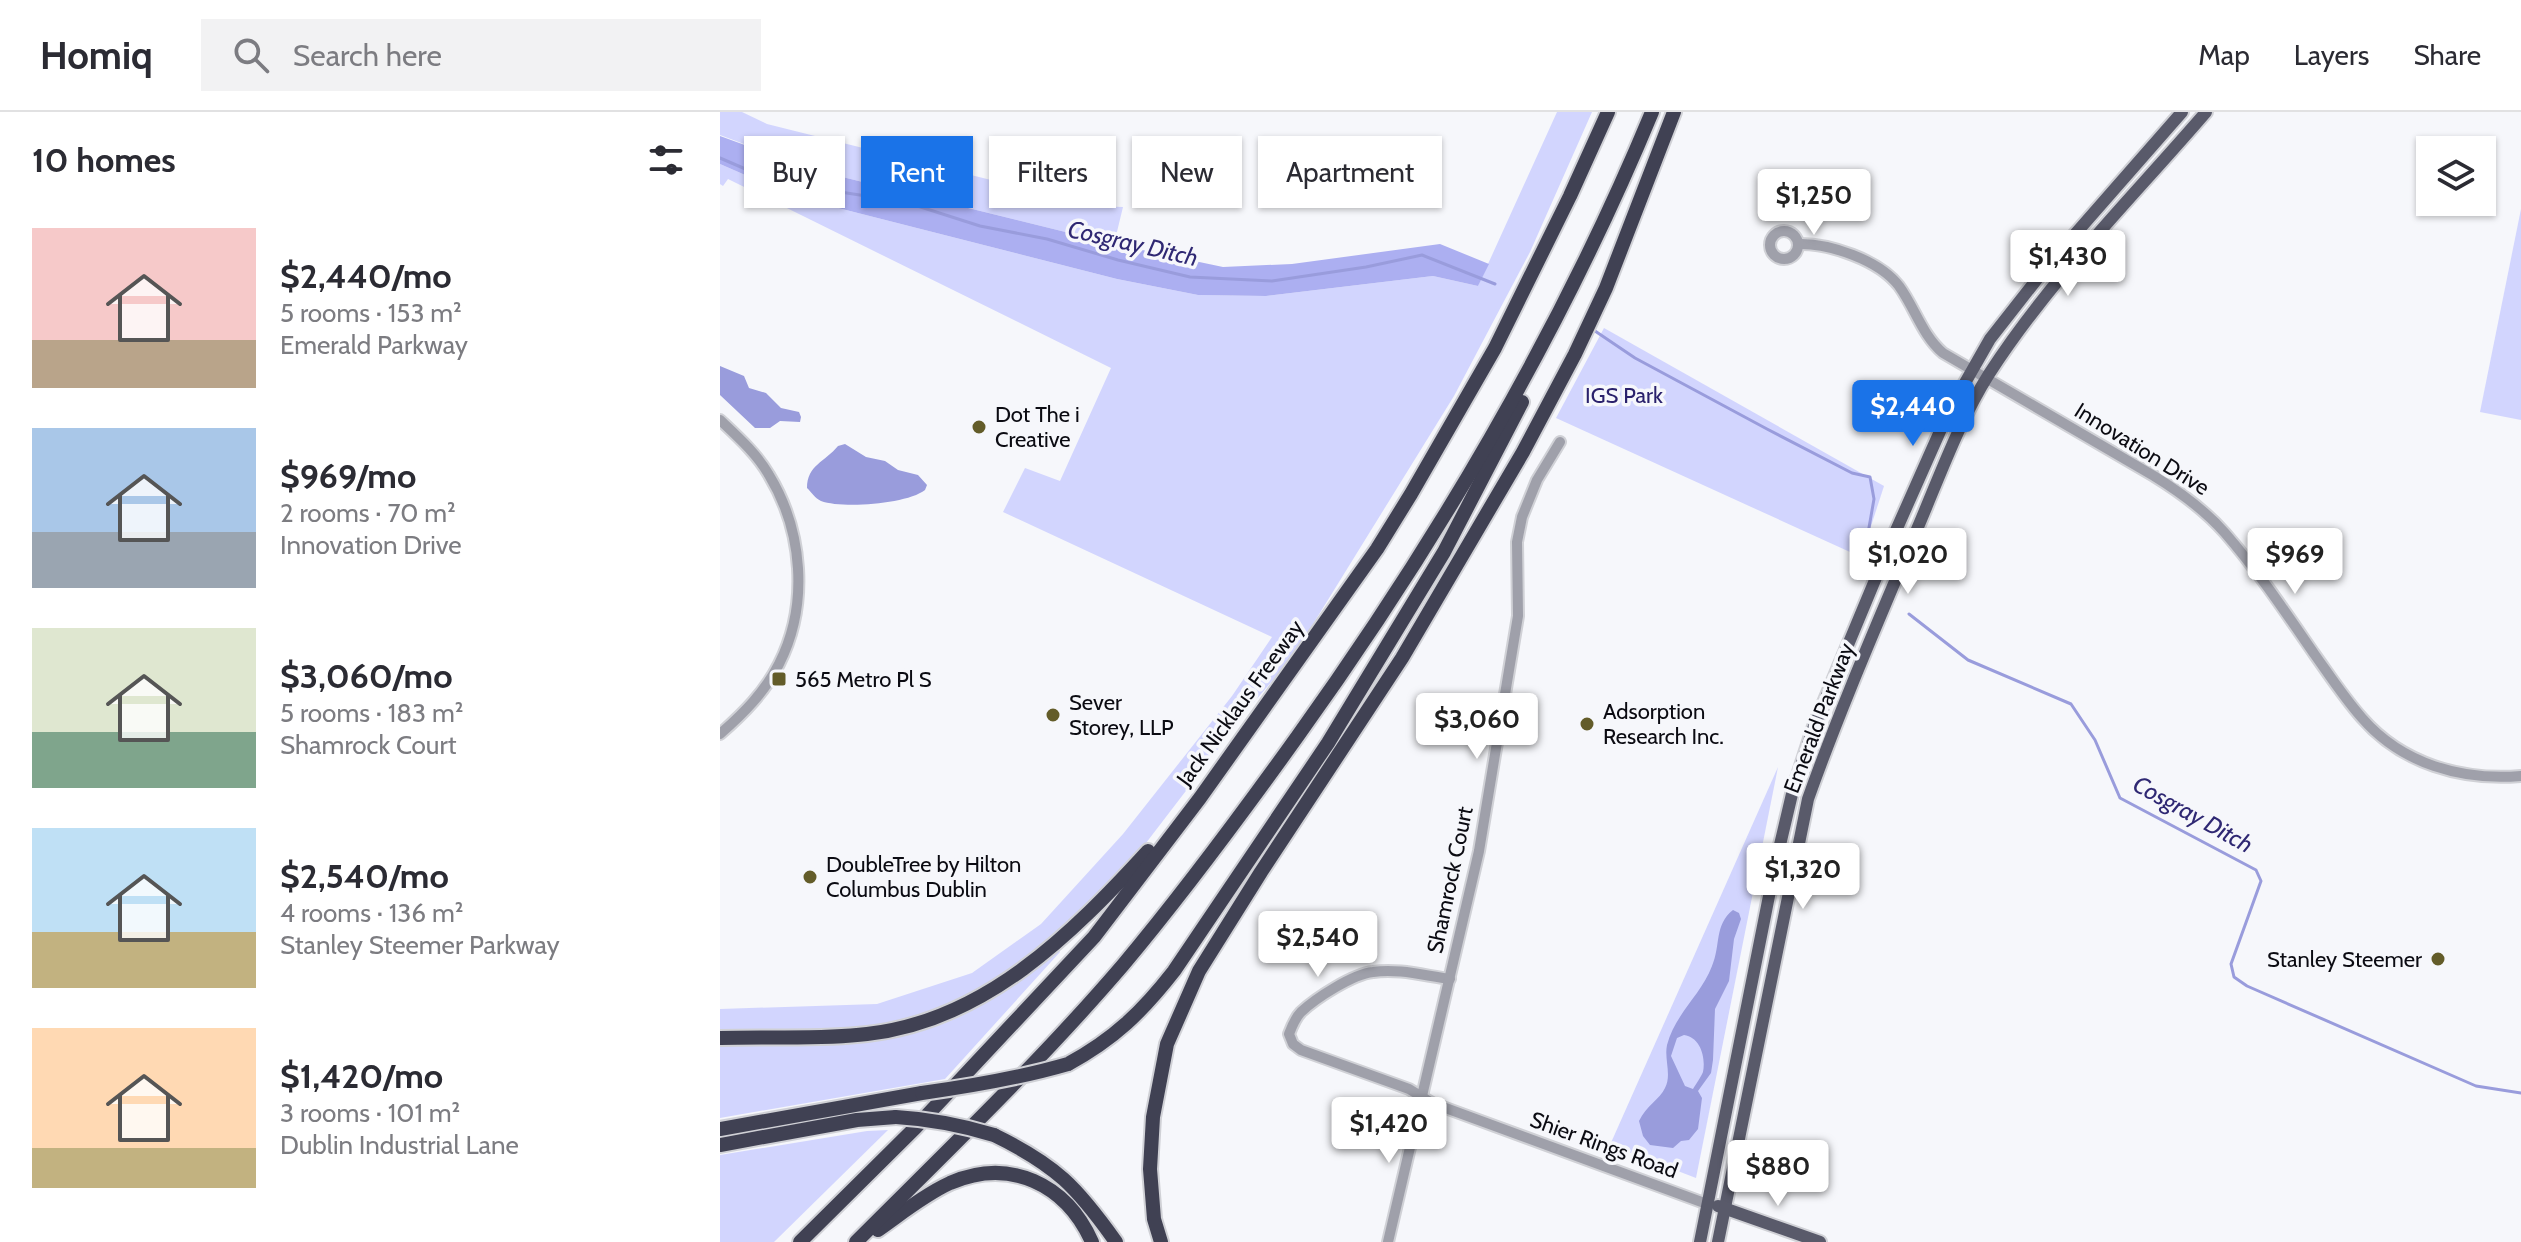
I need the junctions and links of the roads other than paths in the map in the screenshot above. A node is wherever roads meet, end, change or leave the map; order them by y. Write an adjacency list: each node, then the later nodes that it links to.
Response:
1 (1608, 112): 14 (highway, Jack Nicklaus Freeway)
2 (1652, 112): 7 (highway)
3 (1674, 112): 26 (highway)
4 (2182, 112): 8 (main road, Emerald Parkway)
5 (2206, 112): 9 (main road, Emerald Parkway)
6 (1798, 244): 8 (street, Innovation Drive)
7 (1572, 288): 18 (highway, bridge); 23 (highway)
8 (1972, 369): 9 (street, Innovation Drive); 20 (main road, Emerald Parkway)
9 (1987, 378): 13 (street, Innovation Drive); 21 (main road, Emerald Parkway)
10 (720, 420): 12 (street)
11 (1560, 442): 15 (street, Shamrock Court)
12 (720, 734)
13 (2521, 776)
14 (1213, 780): 16 (highway); 22 (highway, Jack Nicklaus Freeway)
15 (1450, 979): 17 (street, Shamrock Court); 17 (street, Shier Rings Road)
16 (720, 1038)
17 (1422, 1096): 20 (street, Shier Rings Road); 27 (street, Shamrock Court)
18 (720, 1129)
19 (720, 1145): 25 (highway, bridge)
20 (1707, 1204): 21 (main road, Shier Rings Road); 28 (main road, Emerald Parkway)
21 (1725, 1208): 29 (main road, Emerald Parkway); 30 (main road, Shier Rings Road)
22 (800, 1242)
23 (859, 1242): 24 (highway)
24 (1092, 1242)
25 (1116, 1242)
26 (1161, 1242)
27 (1388, 1242)
28 (1700, 1242)
29 (1718, 1242)
30 (1820, 1242)

